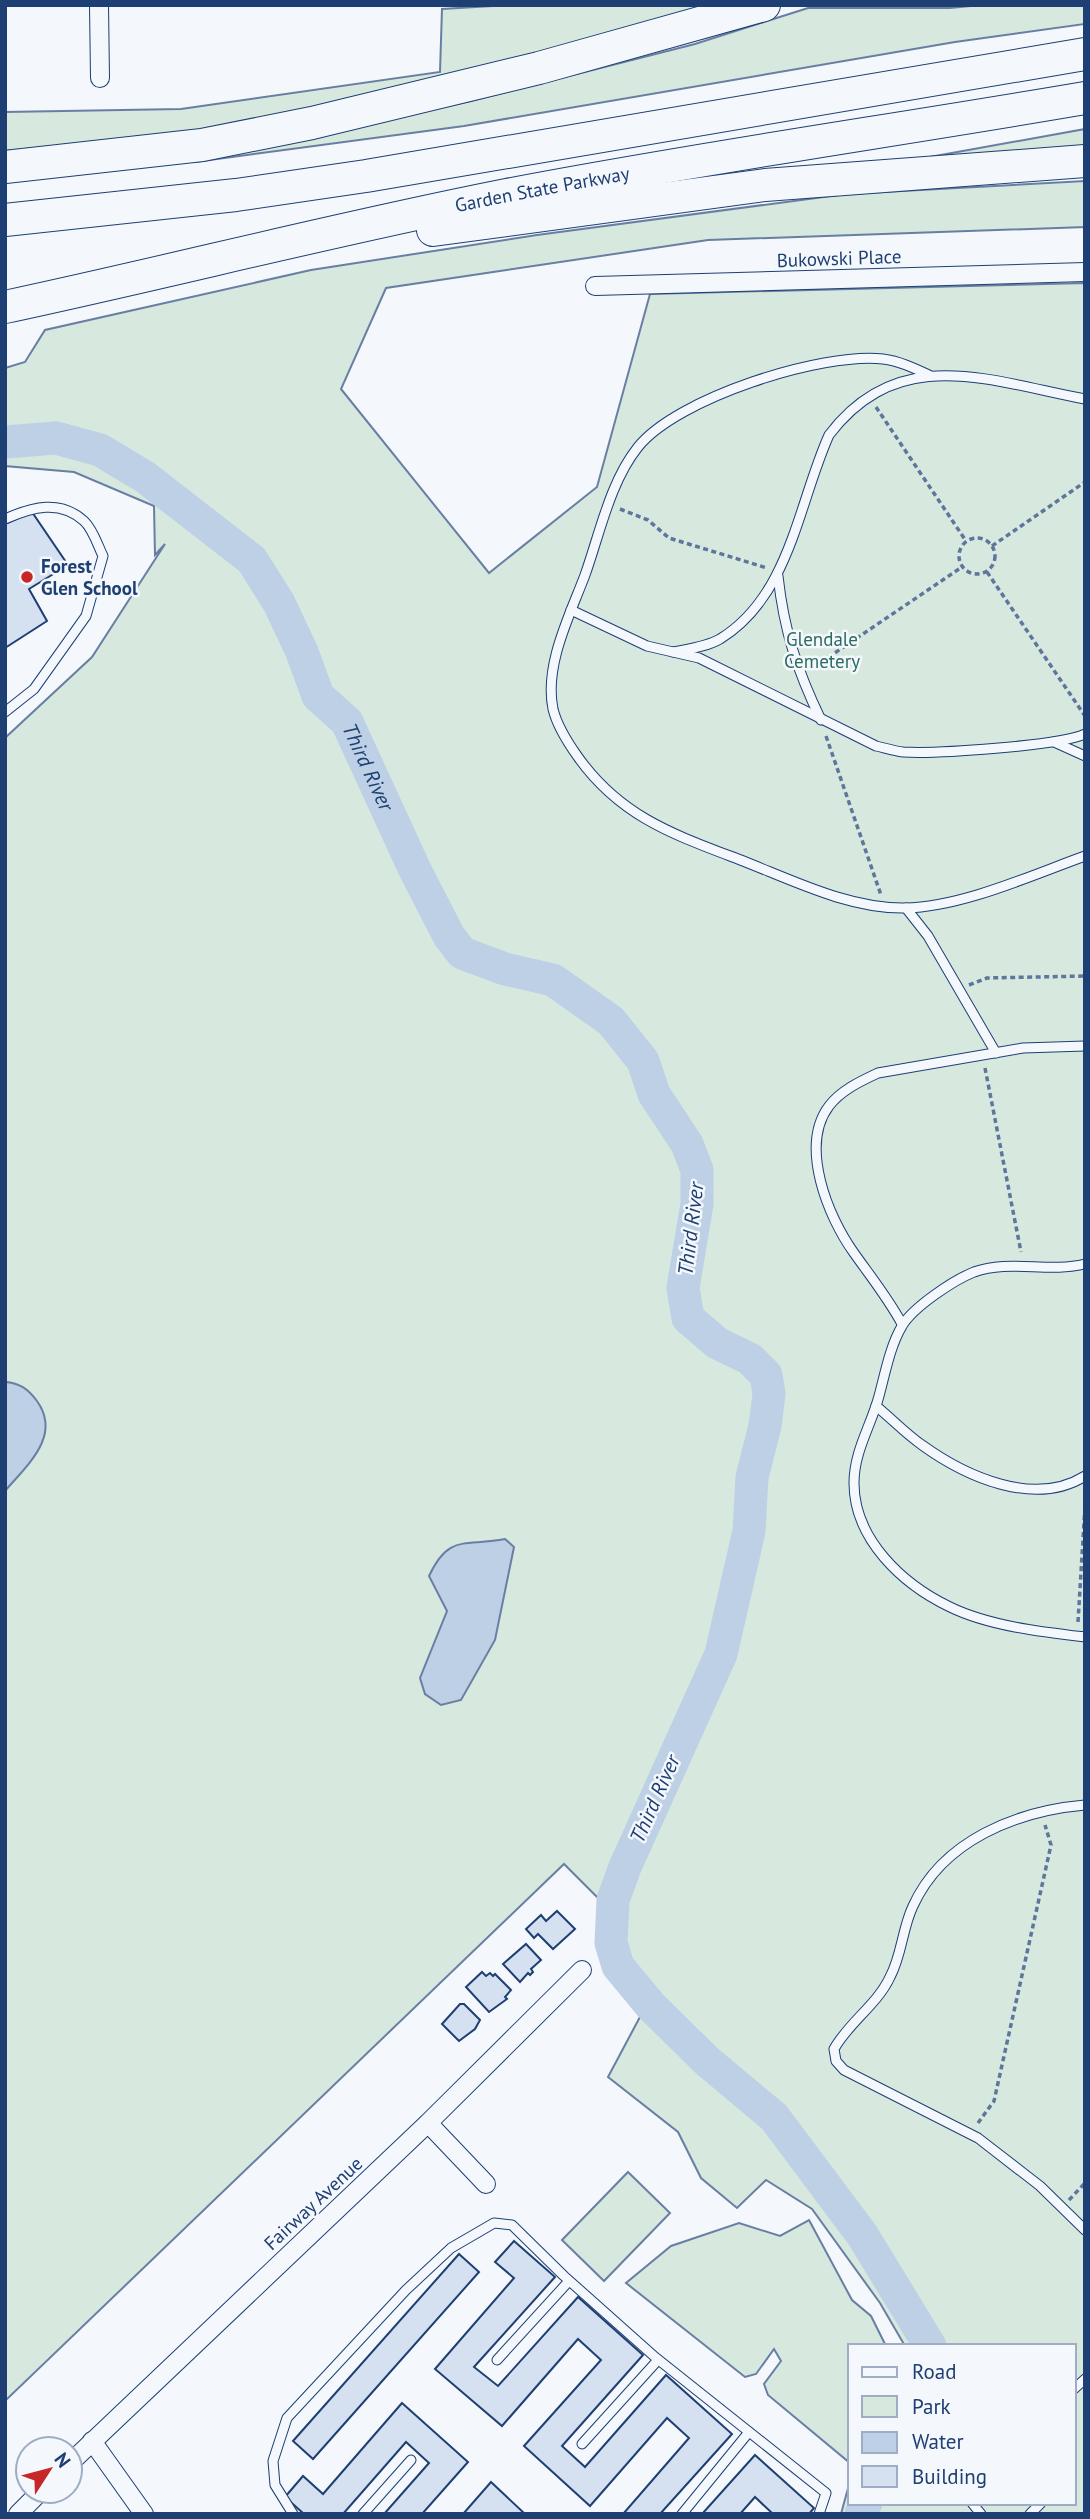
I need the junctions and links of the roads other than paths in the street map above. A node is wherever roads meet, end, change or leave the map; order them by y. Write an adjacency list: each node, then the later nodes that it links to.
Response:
1 (99, 5): 4 (street)
2 (764, 5): 7 (highway)
3 (1085, 54): 8 (highway)
4 (100, 78)
5 (1085, 98): 9 (highway, Garden State Parkway)
6 (1085, 161): 9 (highway)
7 (5, 167)
8 (5, 219)
9 (247, 254): 12 (highway, Garden State Parkway)
10 (1085, 272): 11 (street, Bukowski Place)
11 (595, 286)
12 (5, 307)
13 (929, 375): 14 (lane); 16 (lane); 17 (lane)
14 (1085, 400)
15 (5, 519): 19 (lane)
16 (778, 574): 18 (lane); 20 (lane)
17 (571, 610): 18 (lane); 25 (lane)
18 (673, 652): 20 (lane)
19 (5, 712)
20 (821, 721): 22 (lane)
21 (1085, 734): 22 (lane)
22 (1054, 742): 23 (lane)
23 (1085, 756)
24 (1085, 856): 25 (lane)
25 (906, 908): 27 (lane)
26 (1085, 1046): 27 (lane)
27 (996, 1053): 29 (lane)
28 (1085, 1264): 29 (lane)
29 (902, 1325): 30 (lane)
30 (876, 1406): 31 (lane); 32 (lane)
31 (1085, 1476)
32 (1081, 1636)
33 (1085, 1805): 37 (lane)
34 (582, 1970): 35 (street, Fairway Avenue)
35 (428, 2123): 36 (street); 42 (street, Fairway Avenue)
36 (486, 2184)
37 (1085, 2230)
38 (569, 2281): 39 (lane); 40 (lane); 47 (lane)
39 (498, 2360)
40 (658, 2360): 41 (lane); 43 (lane)
41 (749, 2432): 49 (lane); 50 (lane)
42 (92, 2441): 44 (street, Fairway Avenue); 46 (street)
43 (582, 2444)
44 (84, 2449)
45 (411, 2460): 48 (lane)
46 (144, 2514)
47 (293, 2514)
48 (363, 2514)
49 (682, 2514)
50 (819, 2514)

